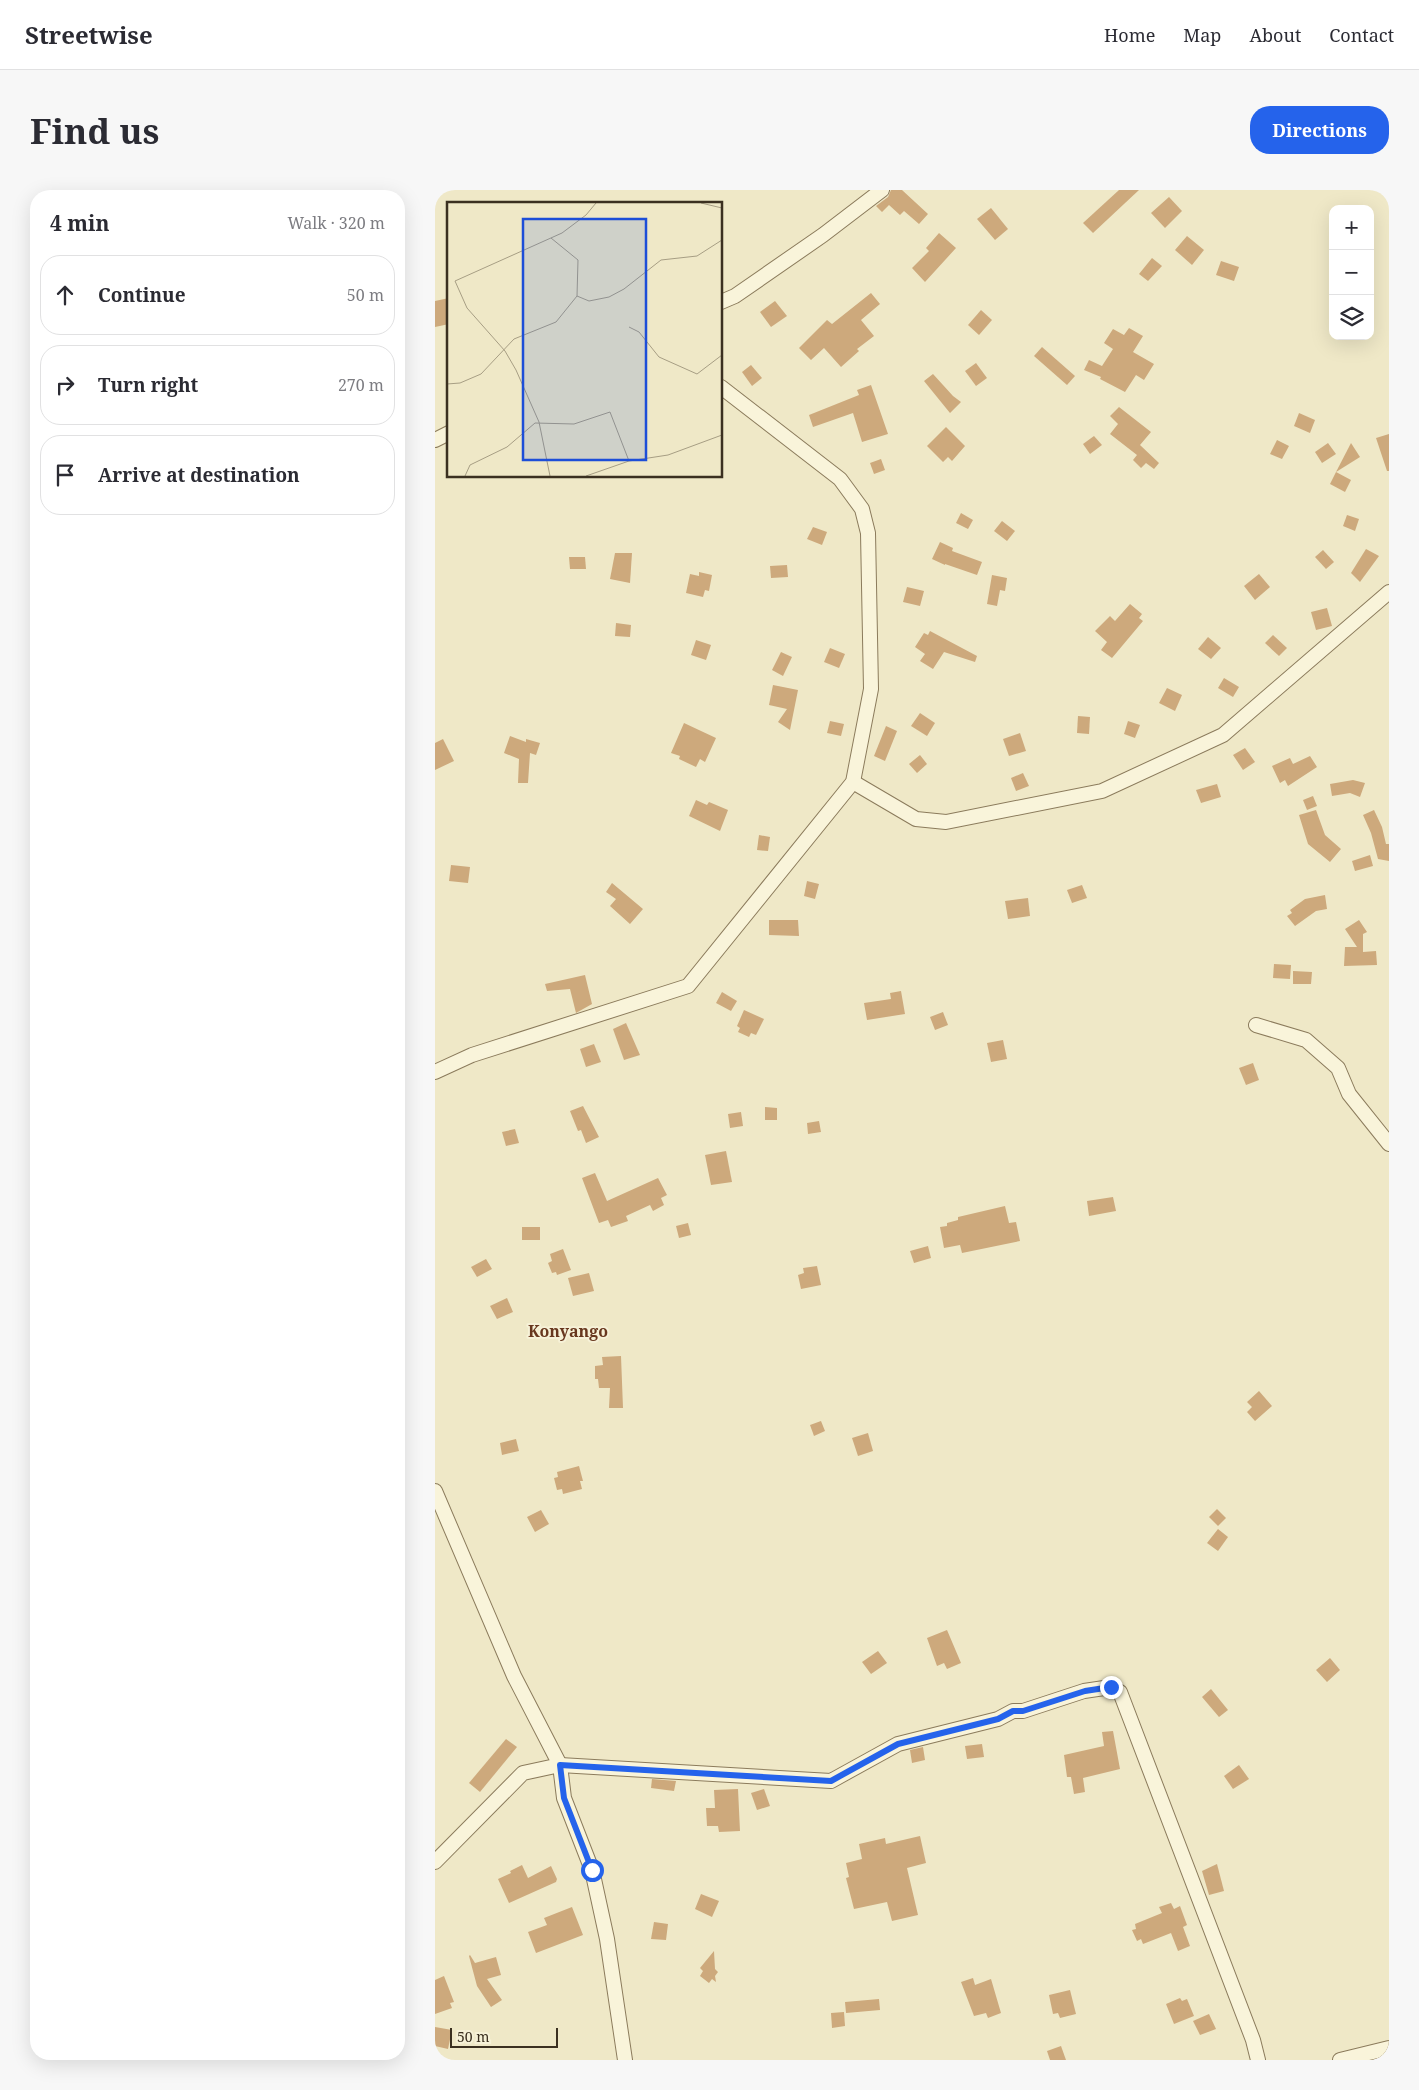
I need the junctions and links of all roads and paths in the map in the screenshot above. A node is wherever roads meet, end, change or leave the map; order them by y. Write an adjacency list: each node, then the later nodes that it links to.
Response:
1 (882, 190): 2 (street)
2 (723, 301)
3 (723, 389): 7 (street)
4 (447, 434): 5 (street)
5 (435, 440)
6 (1389, 592): 7 (street)
7 (853, 782): 9 (street)
8 (1256, 1025): 10 (street)
9 (435, 1072)
10 (1389, 1144)
11 (435, 1492): 12 (street)
12 (560, 1765): 13 (street); 15 (street); 16 (street)
13 (435, 1862)
14 (1389, 2048): 17 (street)
15 (625, 2060)
16 (1258, 2060)
17 (1340, 2060)

